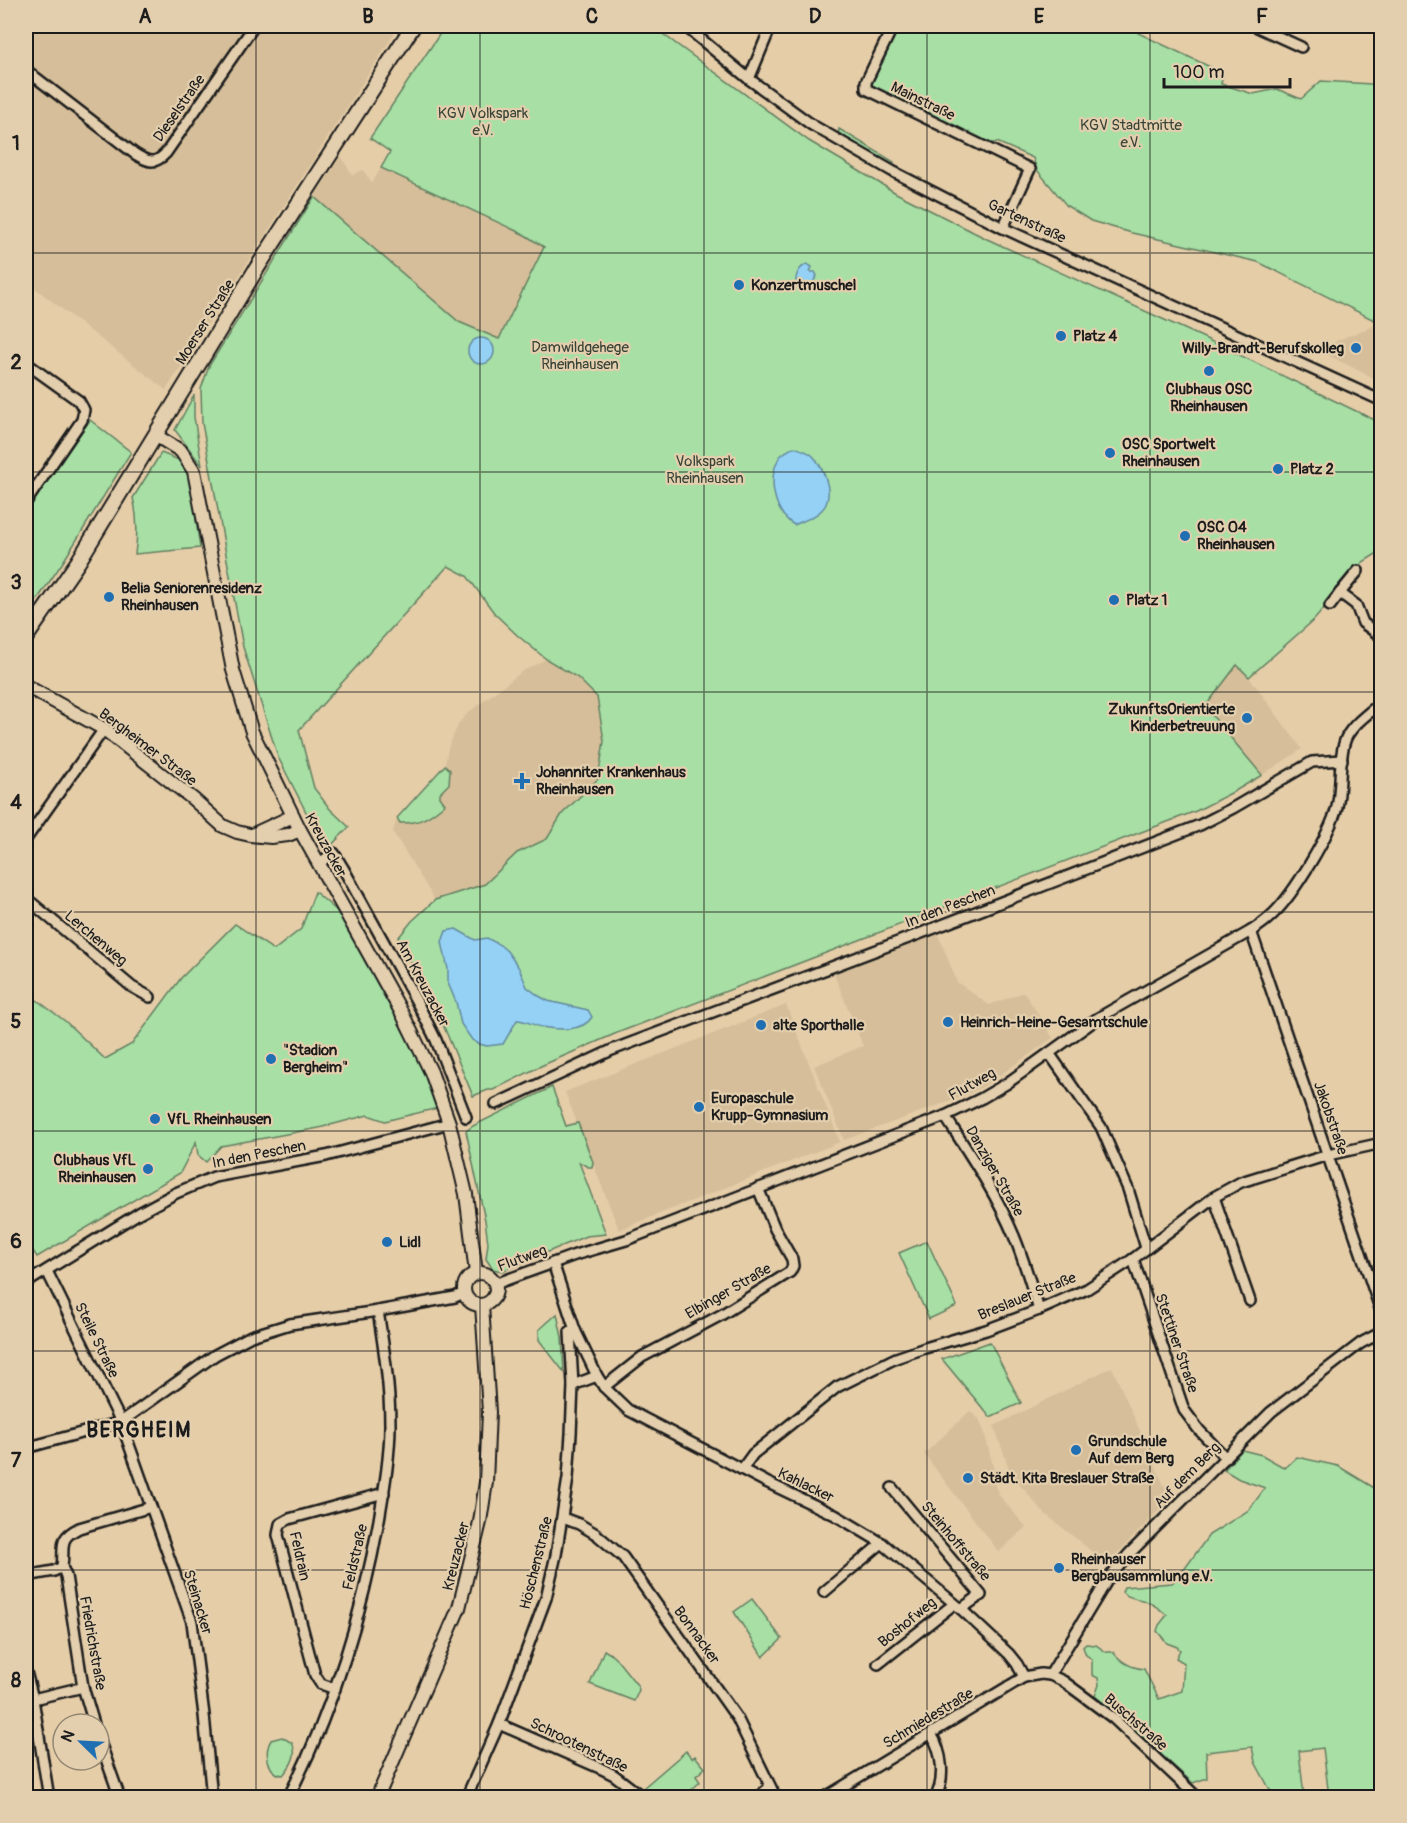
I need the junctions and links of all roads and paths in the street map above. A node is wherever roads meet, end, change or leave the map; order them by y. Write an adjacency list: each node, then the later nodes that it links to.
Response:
1 (254, 26): 9 (street, Dieselstraße)
2 (413, 26): 14 (main road, Moerser Straße)
3 (685, 26): 10 (street, Gartenstraße)
4 (771, 26): 10 (street)
5 (873, 26): 7 (street)
6 (1255, 26): 8 (street)
7 (891, 29): 11 (street, Mainstraße)
8 (1301, 47)
9 (26, 70)
10 (749, 80): 11 (street, Gartenstraße)
11 (1003, 228): 13 (street, Gartenstraße)
12 (26, 363): 15 (street)
13 (1382, 401)
14 (156, 435): 19 (main road, Moerser Straße); 25 (street, Kreuzacker)
15 (26, 502)
16 (1358, 571): 17 (street)
17 (1340, 593): 18 (street); 20 (street)
18 (1330, 606)
19 (26, 637)
20 (1382, 637)
21 (26, 686): 23 (street, Bergheimer Straße)
22 (1382, 702): 24 (street)
23 (104, 729): 27 (street, Bergheimer Straße); 28 (street)
24 (1342, 760): 33 (street, Flutweg); 36 (street, In den Peschen)
25 (293, 816): 26 (street, Kreuzacker); 27 (street)
26 (300, 830): 27 (street, Bergheimer Straße); 29 (street, Kreuzacker)
27 (250, 835)
28 (26, 839)
29 (319, 863): 30 (street, Am Kreuzacker); 31 (street, Kreuzacker)
30 (343, 868): 31 (street); 38 (street, Am Kreuzacker)
31 (327, 877): 39 (street, Kreuzacker)
32 (26, 897): 34 (street, Lerchenweg)
33 (1251, 931): 35 (street, Flutweg); 41 (street, Jakobstraße)
34 (150, 997)
35 (1049, 1053): 37 (street, Flutweg); 44 (street)
36 (496, 1104)
37 (945, 1116): 42 (street, Flutweg); 54 (street, Danziger Straße)
38 (466, 1117)
39 (449, 1123): 47 (street, In den Peschen); 48 (street, Kreuzacker)
40 (1382, 1143): 41 (street, Breslauer Straße)
41 (1328, 1155): 43 (street, Breslauer Straße); 56 (street, Jakobstraße)
42 (758, 1188): 46 (street, Flutweg); 61 (street, Elbinger Straße)
43 (1214, 1197): 44 (street, Breslauer Straße); 52 (street)
44 (1146, 1248): 45 (street, Breslauer Straße)
45 (1133, 1259): 54 (street, Breslauer Straße); 64 (street, Stettiner Straße)
46 (553, 1263): 50 (street, Flutweg); 57 (street, Kahlacker)
47 (46, 1271): 49 (street, In den Peschen); 62 (street, Steile Straße)
48 (476, 1273): 50 (street); 51 (street)
49 (26, 1283)
50 (495, 1284): 53 (street)
51 (464, 1293): 53 (street); 55 (street)
52 (1250, 1301)
53 (482, 1305): 92 (street, Kreuzacker)
54 (1040, 1310): 65 (street, Breslauer Straße)
55 (378, 1311): 62 (street); 67 (street, Feldstraße)
56 (1382, 1314)
57 (575, 1330): 59 (street, Kahlacker); 60 (street, Kahlacker)
58 (1382, 1332): 64 (street, Auf dem Berg)
59 (597, 1376): 60 (street); 61 (street, Kahlacker)
60 (573, 1385): 69 (street, Höschenstraße)
61 (604, 1387): 65 (street, Kahlacker)
62 (121, 1422): 63 (street); 68 (street, Steinacker)
63 (26, 1448)
64 (1226, 1458): 77 (street, Auf dem Berg)
65 (742, 1469): 70 (street, Kahlacker)
66 (892, 1488): 74 (street, Steinhoffstraße)
67 (384, 1493): 80 (street, Feldstraße); 80 (street, Feldrain)
68 (151, 1507): 71 (street, Friedrichstraße); 87 (street, Steinacker)
69 (563, 1518): 83 (street, Höschenstraße); 86 (street, Bonnacker)
70 (882, 1543): 73 (street); 74 (street, Kahlacker)
71 (62, 1567): 72 (street); 79 (street, Friedrichstraße)
72 (26, 1575)
73 (824, 1592)
74 (958, 1606): 75 (street, Boshofweg); 78 (street, Kahlacker)
75 (878, 1664)
76 (26, 1672): 81 (street)
77 (1050, 1675): 78 (street, Schmiedestraße); 99 (street, Buschstraße)
78 (1024, 1677): 84 (street, Schmiedestraße)
79 (83, 1687): 81 (street); 82 (street, Friedrichstraße)
80 (334, 1689): 91 (street, Feldstraße)
81 (33, 1699): 88 (street)
82 (90, 1712)
83 (499, 1724): 93 (street, Höschenstraße); 94 (street, Schrootenstraße)
84 (931, 1734): 97 (street, Schmiedestraße); 98 (street)
85 (111, 1772): 89 (street)
86 (770, 1787): 95 (street); 96 (street, Bonnacker)
87 (212, 1795): 90 (street)
88 (49, 1797)
89 (120, 1797)
90 (183, 1797)
91 (288, 1797)
92 (377, 1797)
93 (466, 1797)
94 (644, 1797)
95 (757, 1797)
96 (776, 1797)
97 (824, 1797)
98 (935, 1797)
99 (1198, 1797)

